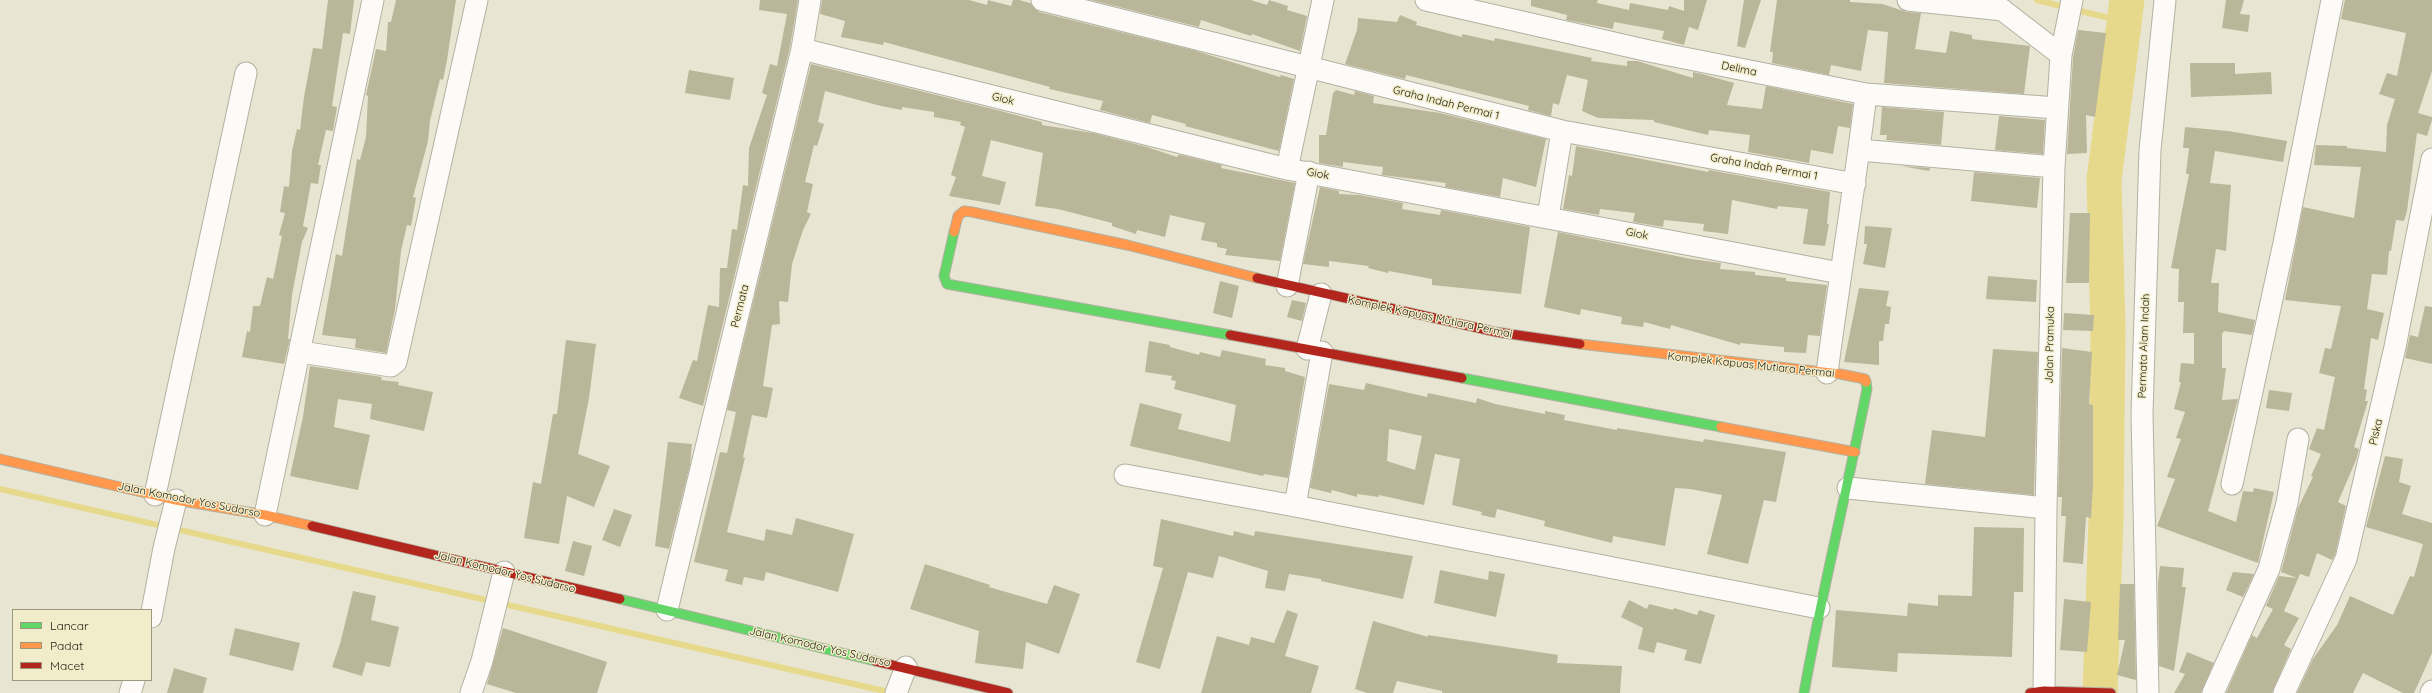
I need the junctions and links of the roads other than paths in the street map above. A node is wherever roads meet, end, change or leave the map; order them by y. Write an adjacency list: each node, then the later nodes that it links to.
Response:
1 (373, 0): 30 (street)
2 (477, 0): 30 (street)
3 (810, 0): 12 (street, Permata)
4 (1042, 0): 14 (street, Graha Indah Permai 1)
5 (1324, 0): 14 (street)
6 (1426, 0): 16 (street, Delima)
7 (1908, 0): 11 (street)
8 (2072, 0): 13 (street, Jalan Pramuka)
9 (2165, 0): 56 (street, Permata Alam Indah)
10 (2332, 0): 36 (street)
11 (1996, 5): 13 (street)
12 (802, 49): 22 (street, Giok); 45 (street, Permata)
13 (2061, 55): 17 (street, Jalan Pramuka)
14 (1310, 69): 18 (street, Graha Indah Permai 1); 22 (street)
15 (246, 73): 38 (street)
16 (1866, 94): 17 (street, Delima); 19 (street)
17 (2057, 108): 21 (street, Jalan Pramuka)
18 (1562, 131): 24 (street, Graha Indah Permai 1); 25 (street)
19 (1859, 150): 21 (street); 24 (street)
20 (2432, 159): 58 (street, Piska)
21 (2054, 167): 40 (street, Jalan Pramuka)
22 (1287, 169): 23 (street, Giok)
23 (1309, 172): 25 (street, Giok); 27 (street)
24 (1855, 184): 26 (street)
25 (1548, 217): 26 (street, Giok)
26 (1840, 273): 31 (street)
27 (1287, 286): 28 (street, Komplek Kapuas Mutiara Permai); 29 (street, Komplek Kapuas Mutiara Permai)
28 (1321, 294): 29 (street); 31 (street, Komplek Kapuas Mutiara Permai)
29 (1315, 351): 33 (street); 39 (street)
30 (301, 352): 42 (street)
31 (1827, 373): 33 (street, Komplek Kapuas Mutiara Permai)
32 (2298, 438): 57 (street)
33 (1855, 452): 37 (street, Komplek Kapuas Mutiara Permai)
34 (0, 459): 38 (street, Jalan Komodor Yos Sudarso)
35 (1125, 475): 39 (street)
36 (2232, 484)
37 (1848, 488): 40 (street); 44 (street, Komplek Kapuas Mutiara Permai)
38 (155, 495): 41 (street, Jalan Komodor Yos Sudarso)
39 (1295, 506): 44 (street)
40 (2046, 508): 49 (street, Jalan Pramuka)
41 (173, 509): 42 (street, Jalan Komodor Yos Sudarso); 46 (street)
42 (265, 515): 43 (street, Jalan Komodor Yos Sudarso)
43 (502, 581): 45 (street, Jalan Komodor Yos Sudarso); 51 (street)
44 (1819, 608): 53 (street, Komplek Kapuas Mutiara Permai)
45 (667, 610): 48 (street, Jalan Komodor Yos Sudarso)
46 (152, 612)
47 (134, 681): 50 (street)
48 (900, 682): 52 (street, Jalan Komodor Yos Sudarso)
49 (2039, 692): 54 (street)
50 (130, 693)
51 (471, 693)
52 (1008, 693)
53 (1804, 693)
54 (2075, 693): 55 (street)
55 (2111, 693)
56 (2148, 693)
57 (2212, 693)
58 (2284, 693)

